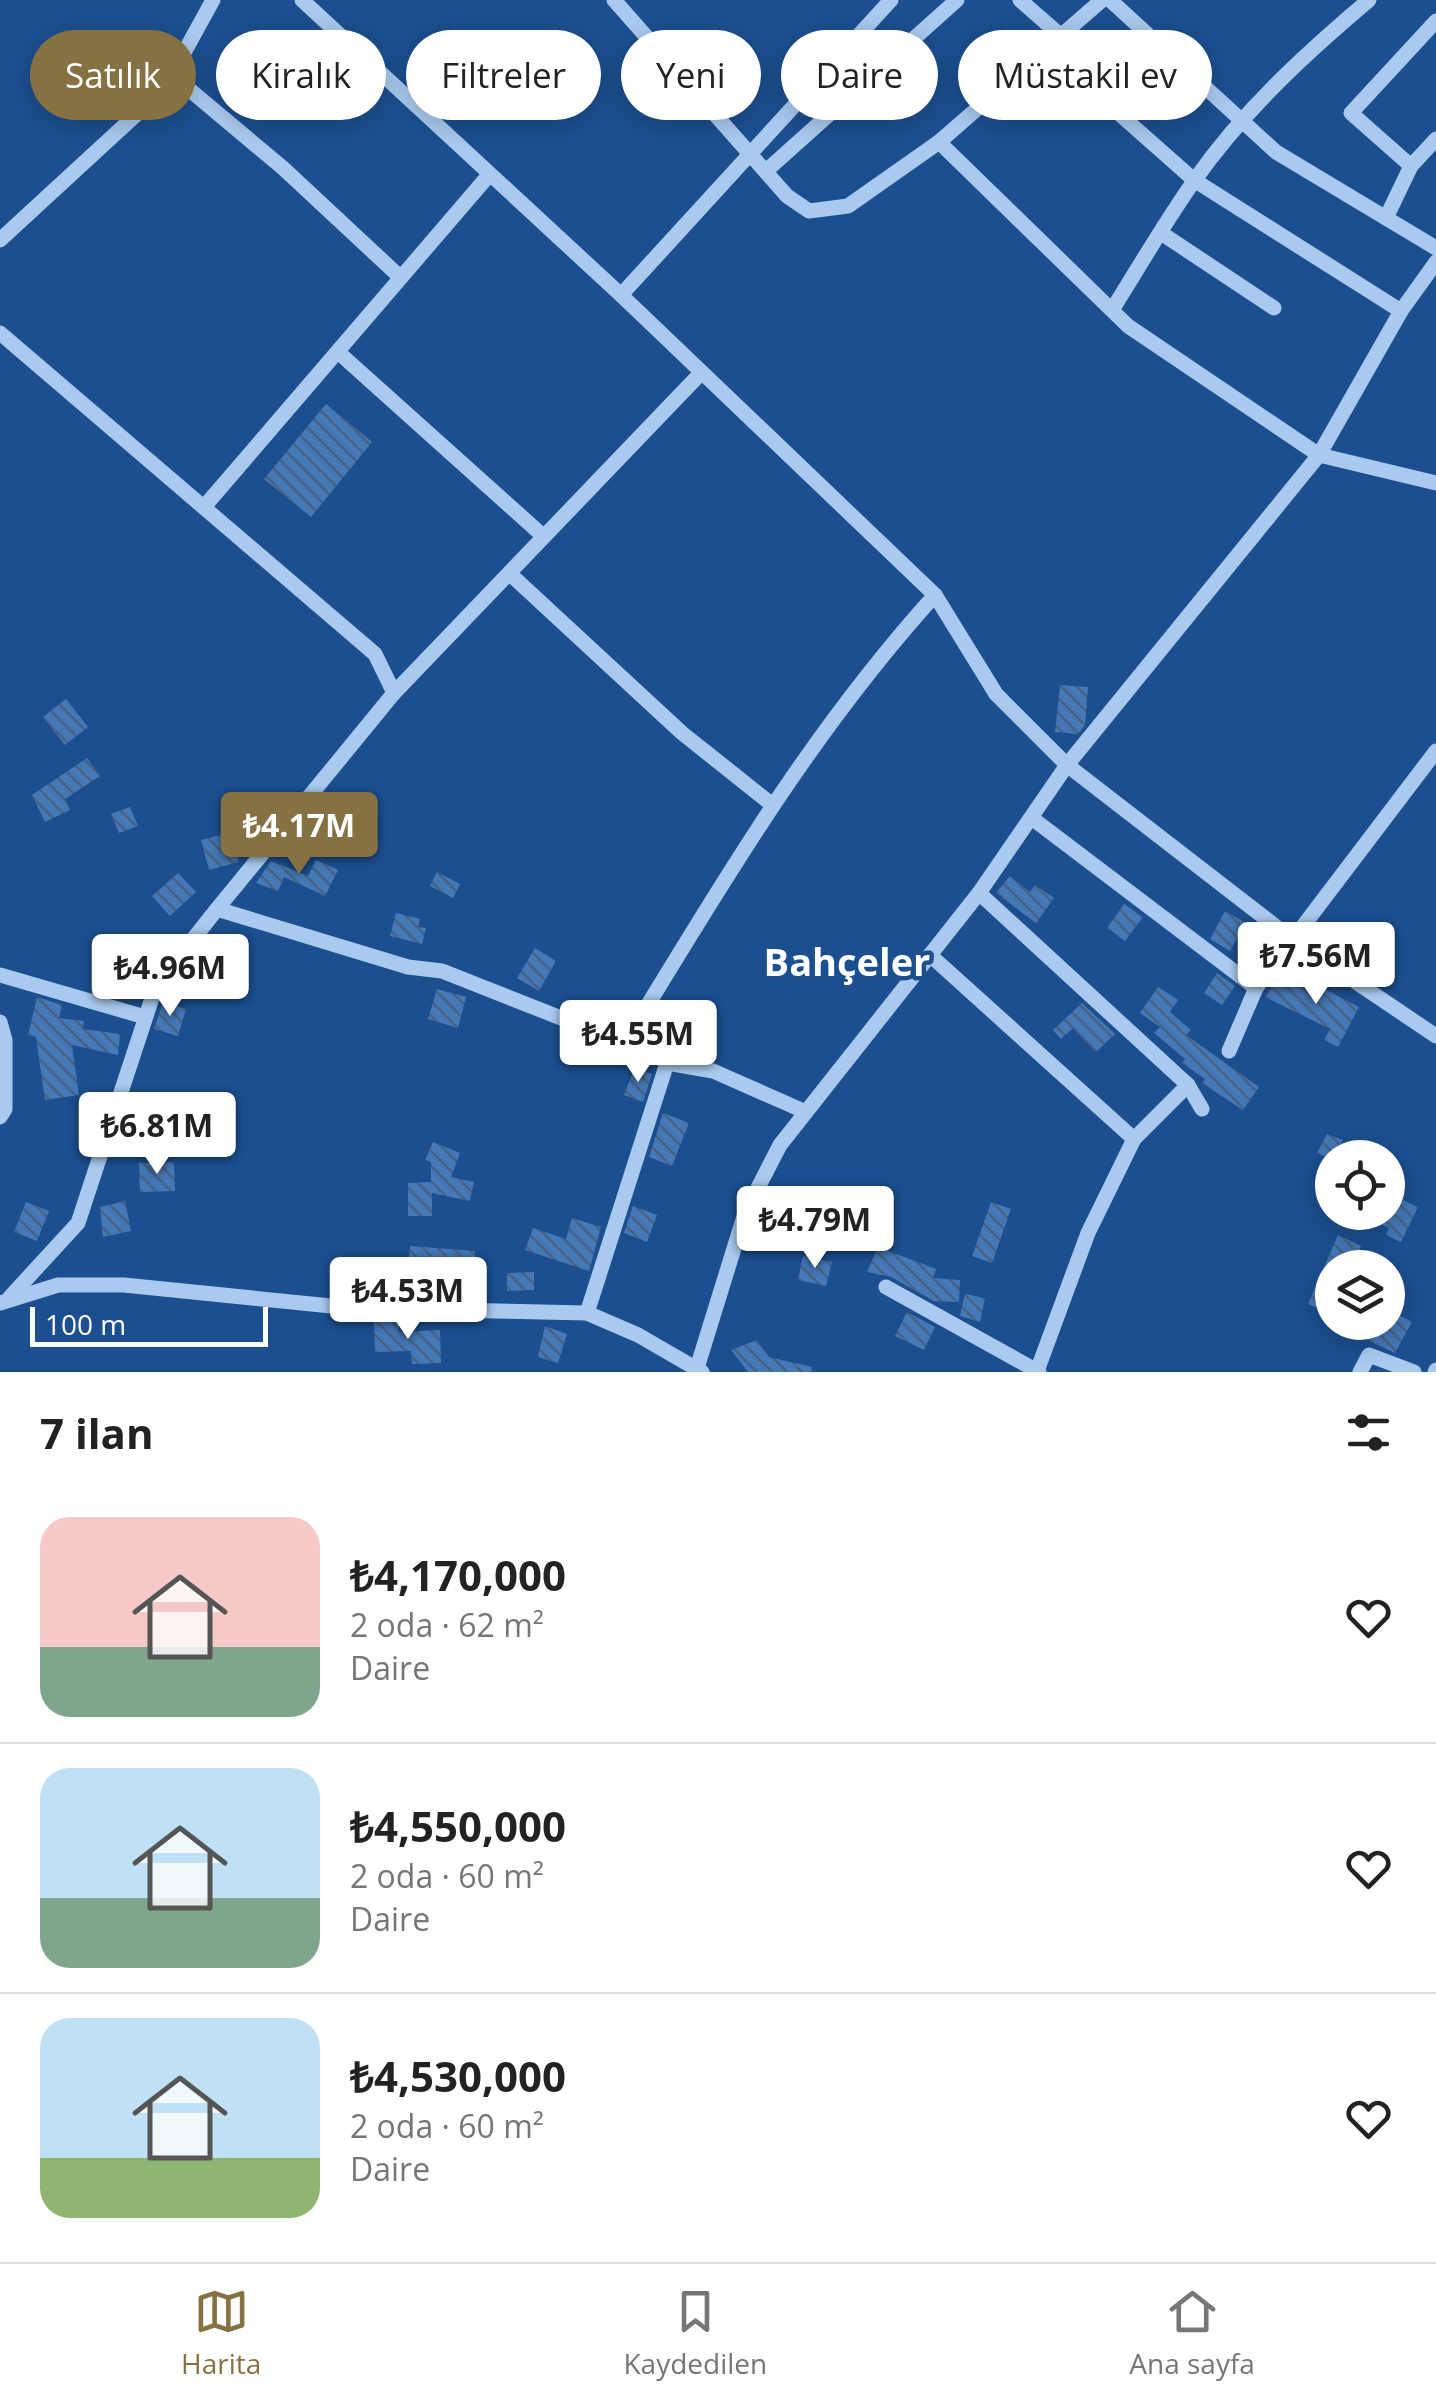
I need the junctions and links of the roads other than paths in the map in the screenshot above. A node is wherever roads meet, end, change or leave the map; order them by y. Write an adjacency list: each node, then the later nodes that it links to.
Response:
1 (214, 0): 13 (street)
2 (302, 0): 24 (street)
3 (614, 0): 21 (street)
4 (890, 0): 21 (street)
5 (957, 0): 23 (street)
6 (1020, 0): 11 (street)
7 (1102, 0): 12 (street)
8 (1110, 0): 18 (street)
9 (1368, 0): 18 (street)
10 (1436, 21): 22 (street)
11 (1054, 30)
12 (1068, 30)
13 (196, 32)
14 (196, 95): 31 (street)
15 (130, 120): 28 (street)
16 (964, 120): 20 (street)
17 (1126, 120): 25 (street)
18 (1242, 120): 25 (street); 26 (street)
19 (1436, 139): 22 (street)
20 (939, 142): 23 (street); 34 (street)
21 (751, 150): 23 (street); 32 (street)
22 (1410, 166): 26 (street)
23 (766, 172)
24 (489, 176): 31 (street); 32 (street)
25 (1194, 180): 27 (street); 35 (street)
26 (1386, 218): 29 (street)
27 (1161, 233): 33 (street); 34 (street)
28 (0, 240)
29 (1436, 248)
30 (1436, 262): 35 (street)
31 (400, 277): 37 (street)
32 (621, 294): 38 (street)
33 (1274, 308)
34 (1112, 310): 39 (street)
35 (1401, 311): 39 (street)
36 (0, 334): 41 (street)
37 (338, 352): 41 (street); 42 (street)
38 (700, 374): 42 (street); 44 (street)
39 (1319, 455): 40 (street); 47 (street)
40 (1436, 483)
41 (204, 507): 45 (street)
42 (542, 535): 43 (street)
43 (510, 574): 45 (street); 48 (street)
44 (935, 595): 47 (street); 48 (street)
45 (394, 694): 51 (street)
46 (1436, 751): 52 (street)
47 (1067, 764): 49 (street); 52 (street)
48 (770, 804): 58 (street)
49 (1033, 819): 50 (street); 55 (street)
50 (979, 894): 53 (street); 62 (street)
51 (216, 909): 56 (street); 58 (street)
52 (1292, 939): 55 (street); 59 (street)
53 (930, 956): 64 (street); 66 (street)
54 (0, 975): 56 (street)
55 (1256, 988): 60 (street)
56 (145, 1017): 68 (street)
57 (0, 1022): 65 (street)
58 (629, 1036): 61 (street)
59 (1436, 1036)
60 (1229, 1052)
61 (667, 1063): 64 (street); 69 (street)
62 (1188, 1084): 63 (street); 66 (street)
63 (1202, 1109)
64 (806, 1112): 70 (street)
65 (0, 1117)
66 (1134, 1138): 71 (street)
67 (886, 1288): 71 (street)
68 (5, 1300): 69 (street)
69 (587, 1313): 70 (street)
70 (700, 1370)
71 (1038, 1372)
72 (1360, 1372): 73 (street)
73 (1414, 1372)

